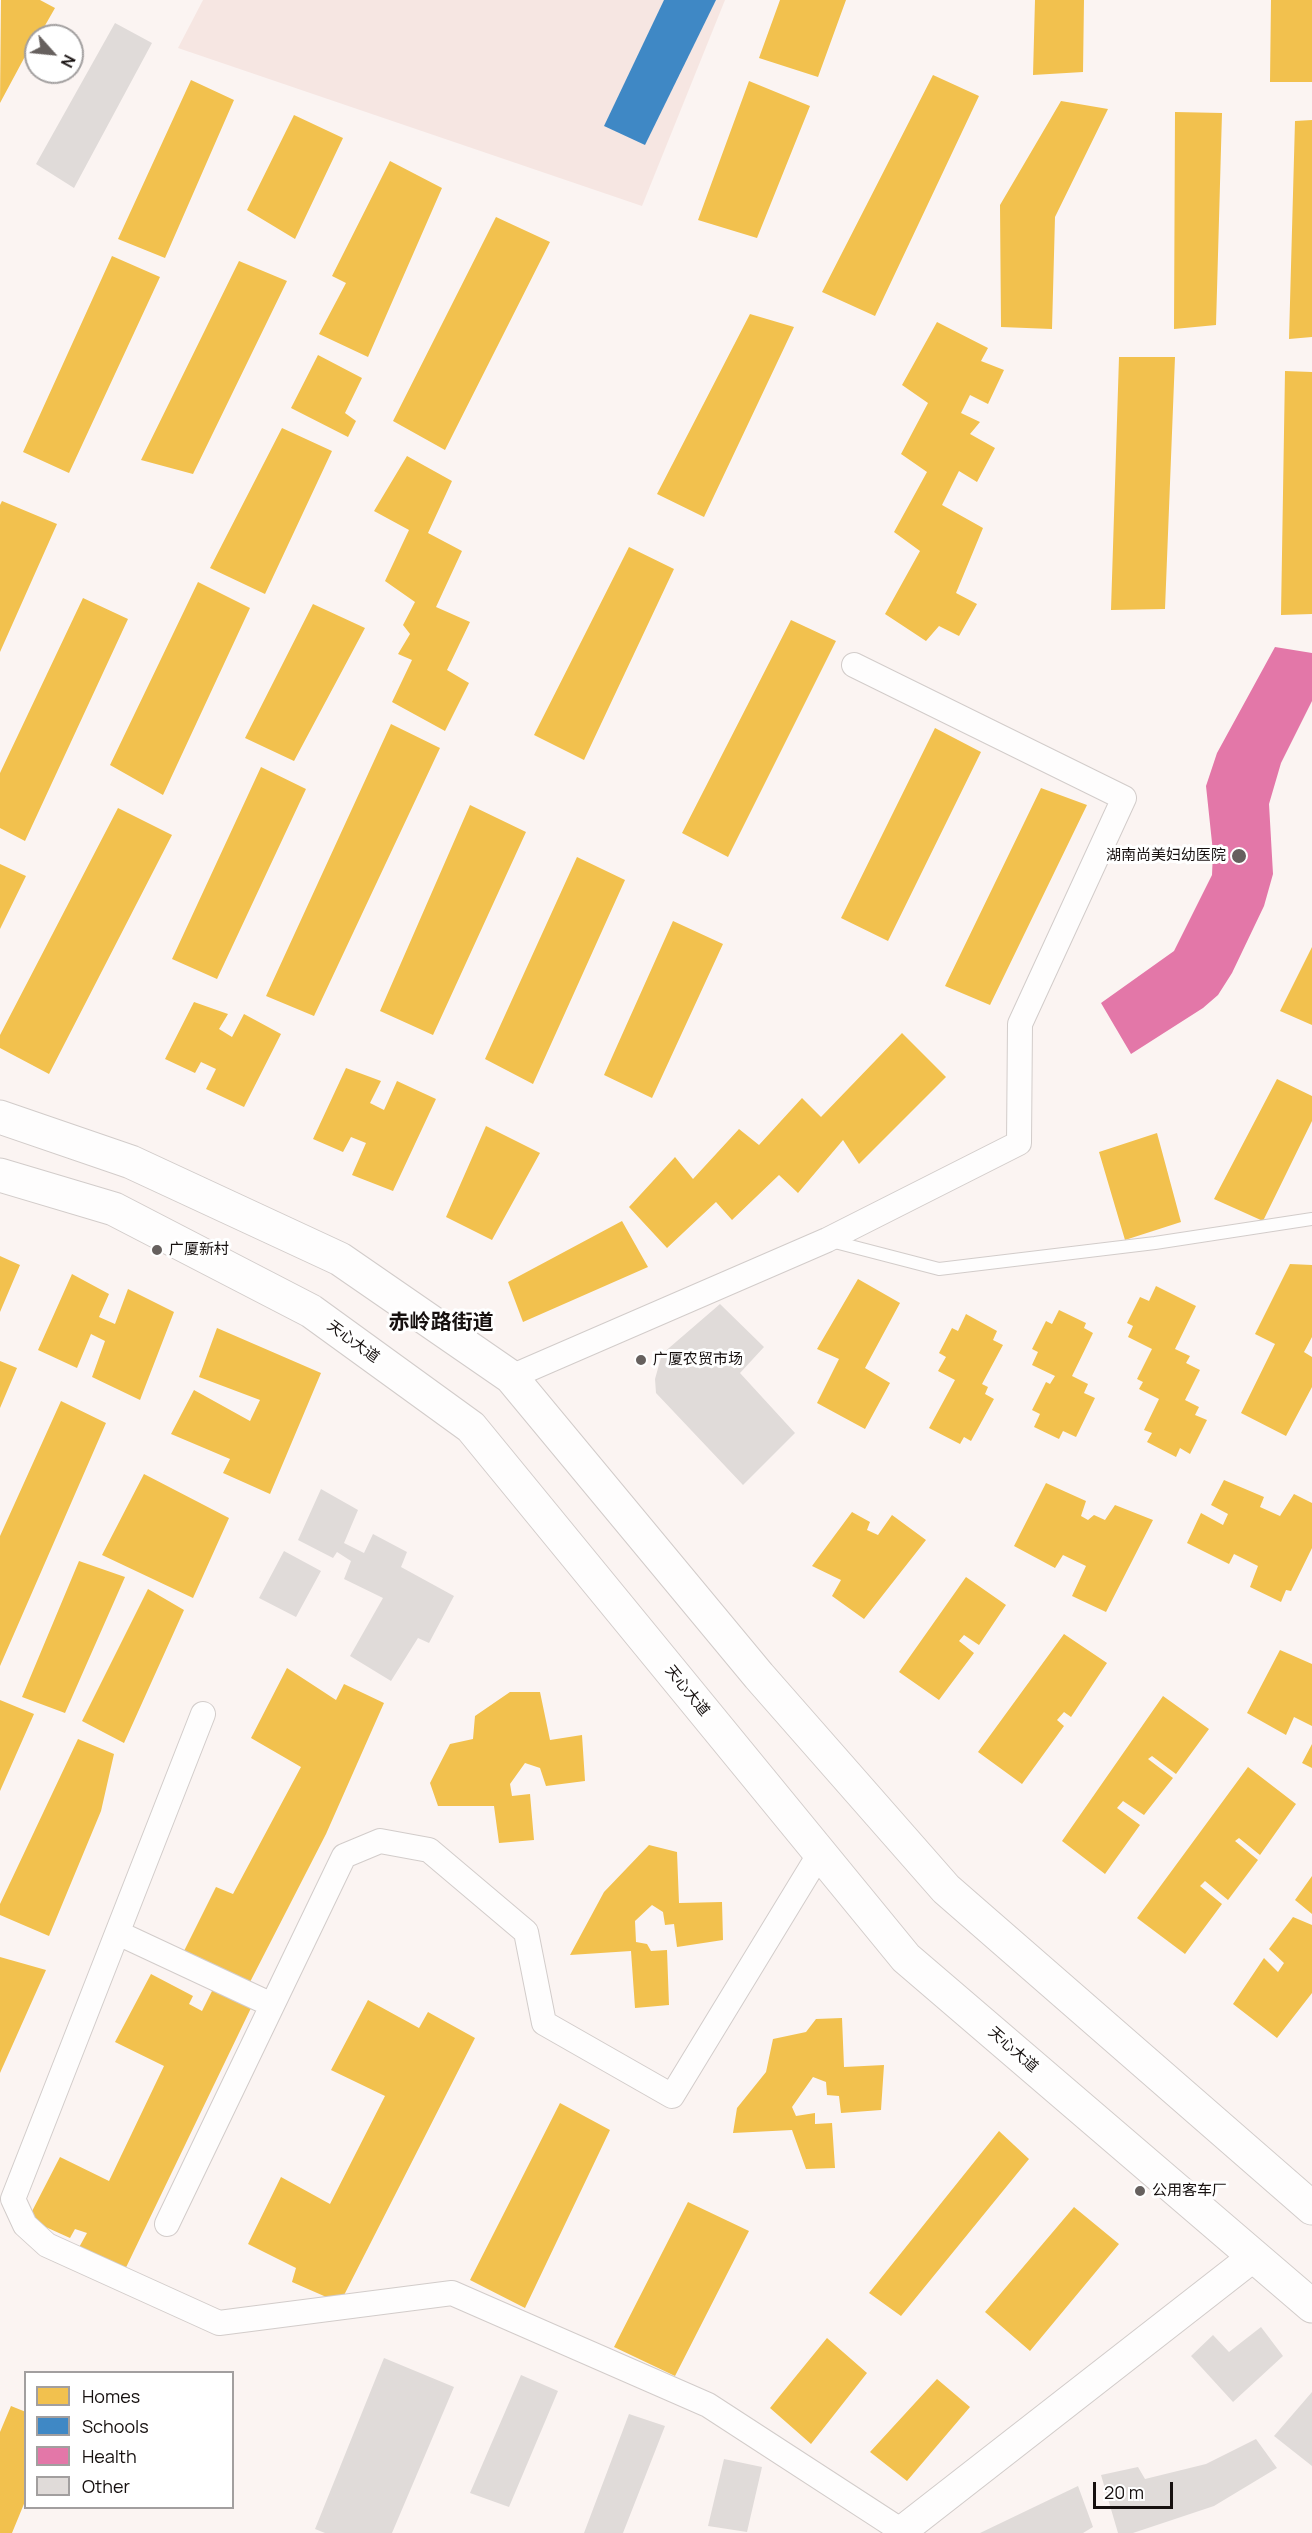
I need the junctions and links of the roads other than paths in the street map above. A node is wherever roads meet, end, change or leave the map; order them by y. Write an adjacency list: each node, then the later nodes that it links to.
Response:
1 (854, 665): 5 (street)
2 (0, 1117): 6 (main road)
3 (0, 1175): 8 (main road, 天心大道)
4 (1312, 1219): 5 (lane)
5 (827, 1240): 6 (street)
6 (511, 1377): 11 (main road)
7 (203, 1714): 9 (street)
8 (820, 1853): 10 (street); 13 (main road, 天心大道)
9 (118, 1934): 10 (street); 15 (street)
10 (272, 2005): 12 (street)
11 (1312, 2208)
12 (167, 2224)
13 (1253, 2257): 14 (main road, 天心大道); 15 (street)
14 (1312, 2306)
15 (900, 2532)

